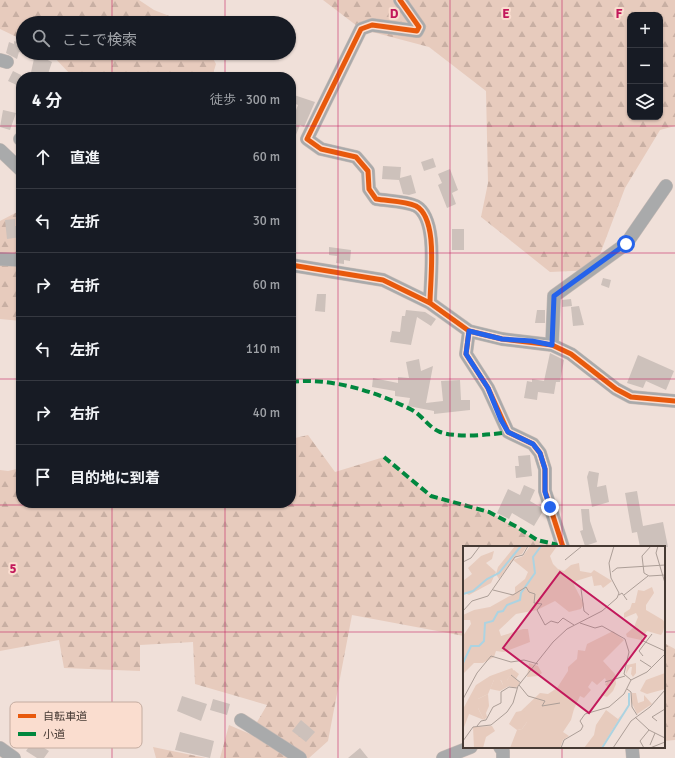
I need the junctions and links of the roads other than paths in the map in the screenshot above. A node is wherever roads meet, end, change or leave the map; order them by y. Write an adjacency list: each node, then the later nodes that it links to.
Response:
1 (400, 0): 8 (street)
2 (0, 150): 3 (street)
3 (16, 165)
4 (666, 186): 10 (street)
5 (0, 259): 6 (street)
6 (16, 260)
7 (296, 266): 8 (street)
8 (430, 303): 9 (street)
9 (469, 331): 10 (street); 12 (street)
10 (552, 345): 11 (street)
11 (675, 401)
12 (564, 546)
13 (241, 720): 19 (street)
14 (0, 748): 18 (street)
15 (468, 748): 20 (street)
16 (501, 748): 21 (street)
17 (632, 748): 22 (street)
18 (14, 758)
19 (300, 758)
20 (443, 758)
21 (503, 758)
22 (633, 758)

